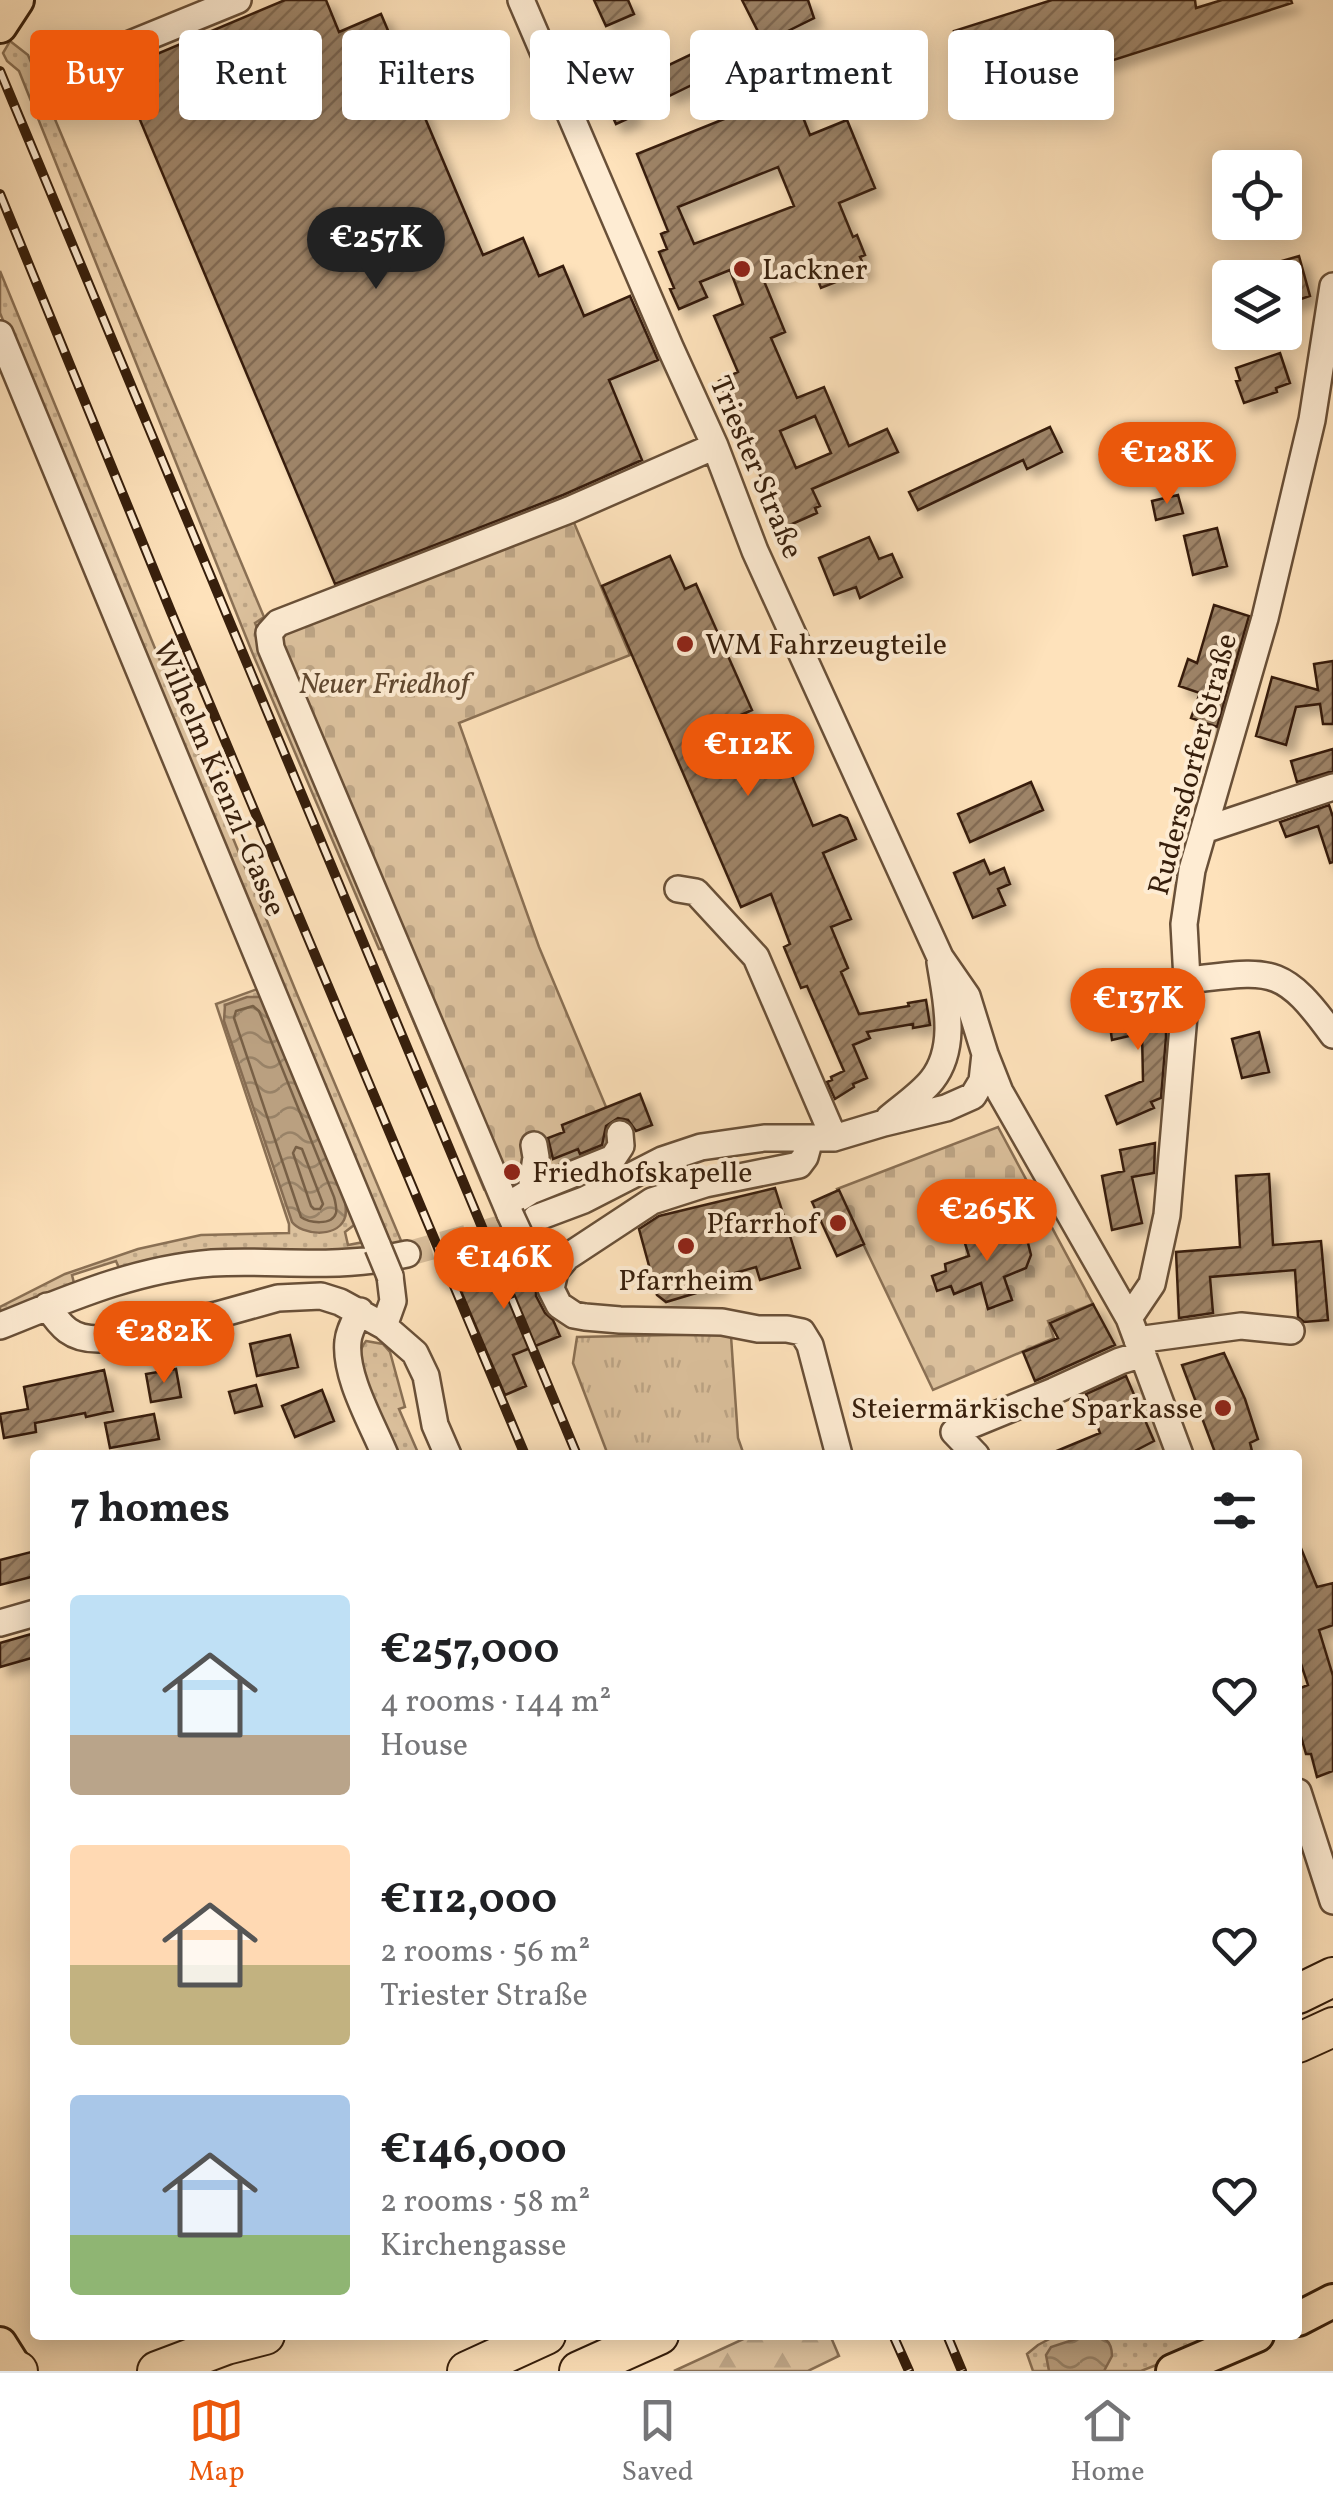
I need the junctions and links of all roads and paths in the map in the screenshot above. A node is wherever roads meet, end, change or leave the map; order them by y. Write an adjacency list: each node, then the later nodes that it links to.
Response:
1 (16, 0): 6 (main road)
2 (238, 0): 5 (street)
3 (550, 0): 4 (street)
4 (524, 6): 10 (street, Triester Straße)
5 (184, 10): 7 (street)
6 (0, 26)
7 (145, 30)
8 (1333, 286): 12 (street, Rudersdorfer Straße)
9 (0, 334): 26 (street, Wilhelm Kienzl-Gasse)
10 (715, 446): 14 (street, Triester Straße); 24 (street)
11 (1333, 787): 12 (street)
12 (1204, 830): 15 (street, Rudersdorfer Straße)
13 (678, 889): 21 (street)
14 (940, 956): 17 (street); 18 (street)
15 (1188, 980): 16 (street); 33 (street, Rudersdorfer Straße)
16 (1333, 1035)
17 (944, 1060): 18 (street); 19 (street)
18 (991, 1087): 19 (street); 33 (street)
19 (884, 1122): 21 (street)
20 (620, 1134): 23 (street)
21 (822, 1138): 25 (street); 27 (street)
22 (534, 1145): 23 (street)
23 (531, 1191): 24 (street)
24 (509, 1210): 27 (street, bridge)
25 (536, 1218)
26 (388, 1259): 28 (street); 31 (street)
27 (553, 1274): 36 (street)
28 (47, 1306): 29 (street); 30 (street)
29 (360, 1311): 31 (street); 34 (street)
30 (0, 1326)
31 (384, 1326): 35 (street)
32 (1291, 1332): 33 (street)
33 (1136, 1337): 37 (street); 38 (street)
34 (384, 1450)
35 (446, 1450)
36 (839, 1450)
37 (971, 1450)
38 (1178, 1450)
39 (30, 1615): 40 (street)
40 (0, 1623)
41 (1302, 1806): 42 (street)
42 (1316, 1856): 43 (street)
43 (1331, 1897)
44 (1333, 1977): 45 (highway)
45 (1302, 1992)
46 (1333, 2027): 47 (highway)
47 (1302, 2042)
48 (1333, 2301): 49 (main road)
49 (1302, 2318)
50 (246, 2340): 56 (highway)
51 (535, 2340): 57 (highway)
52 (648, 2340): 58 (highway)
53 (1246, 2340): 59 (main road)
54 (0, 2344): 55 (main road)
55 (17, 2371)
56 (157, 2371)
57 (467, 2371)
58 (579, 2371)
59 (1173, 2371)

